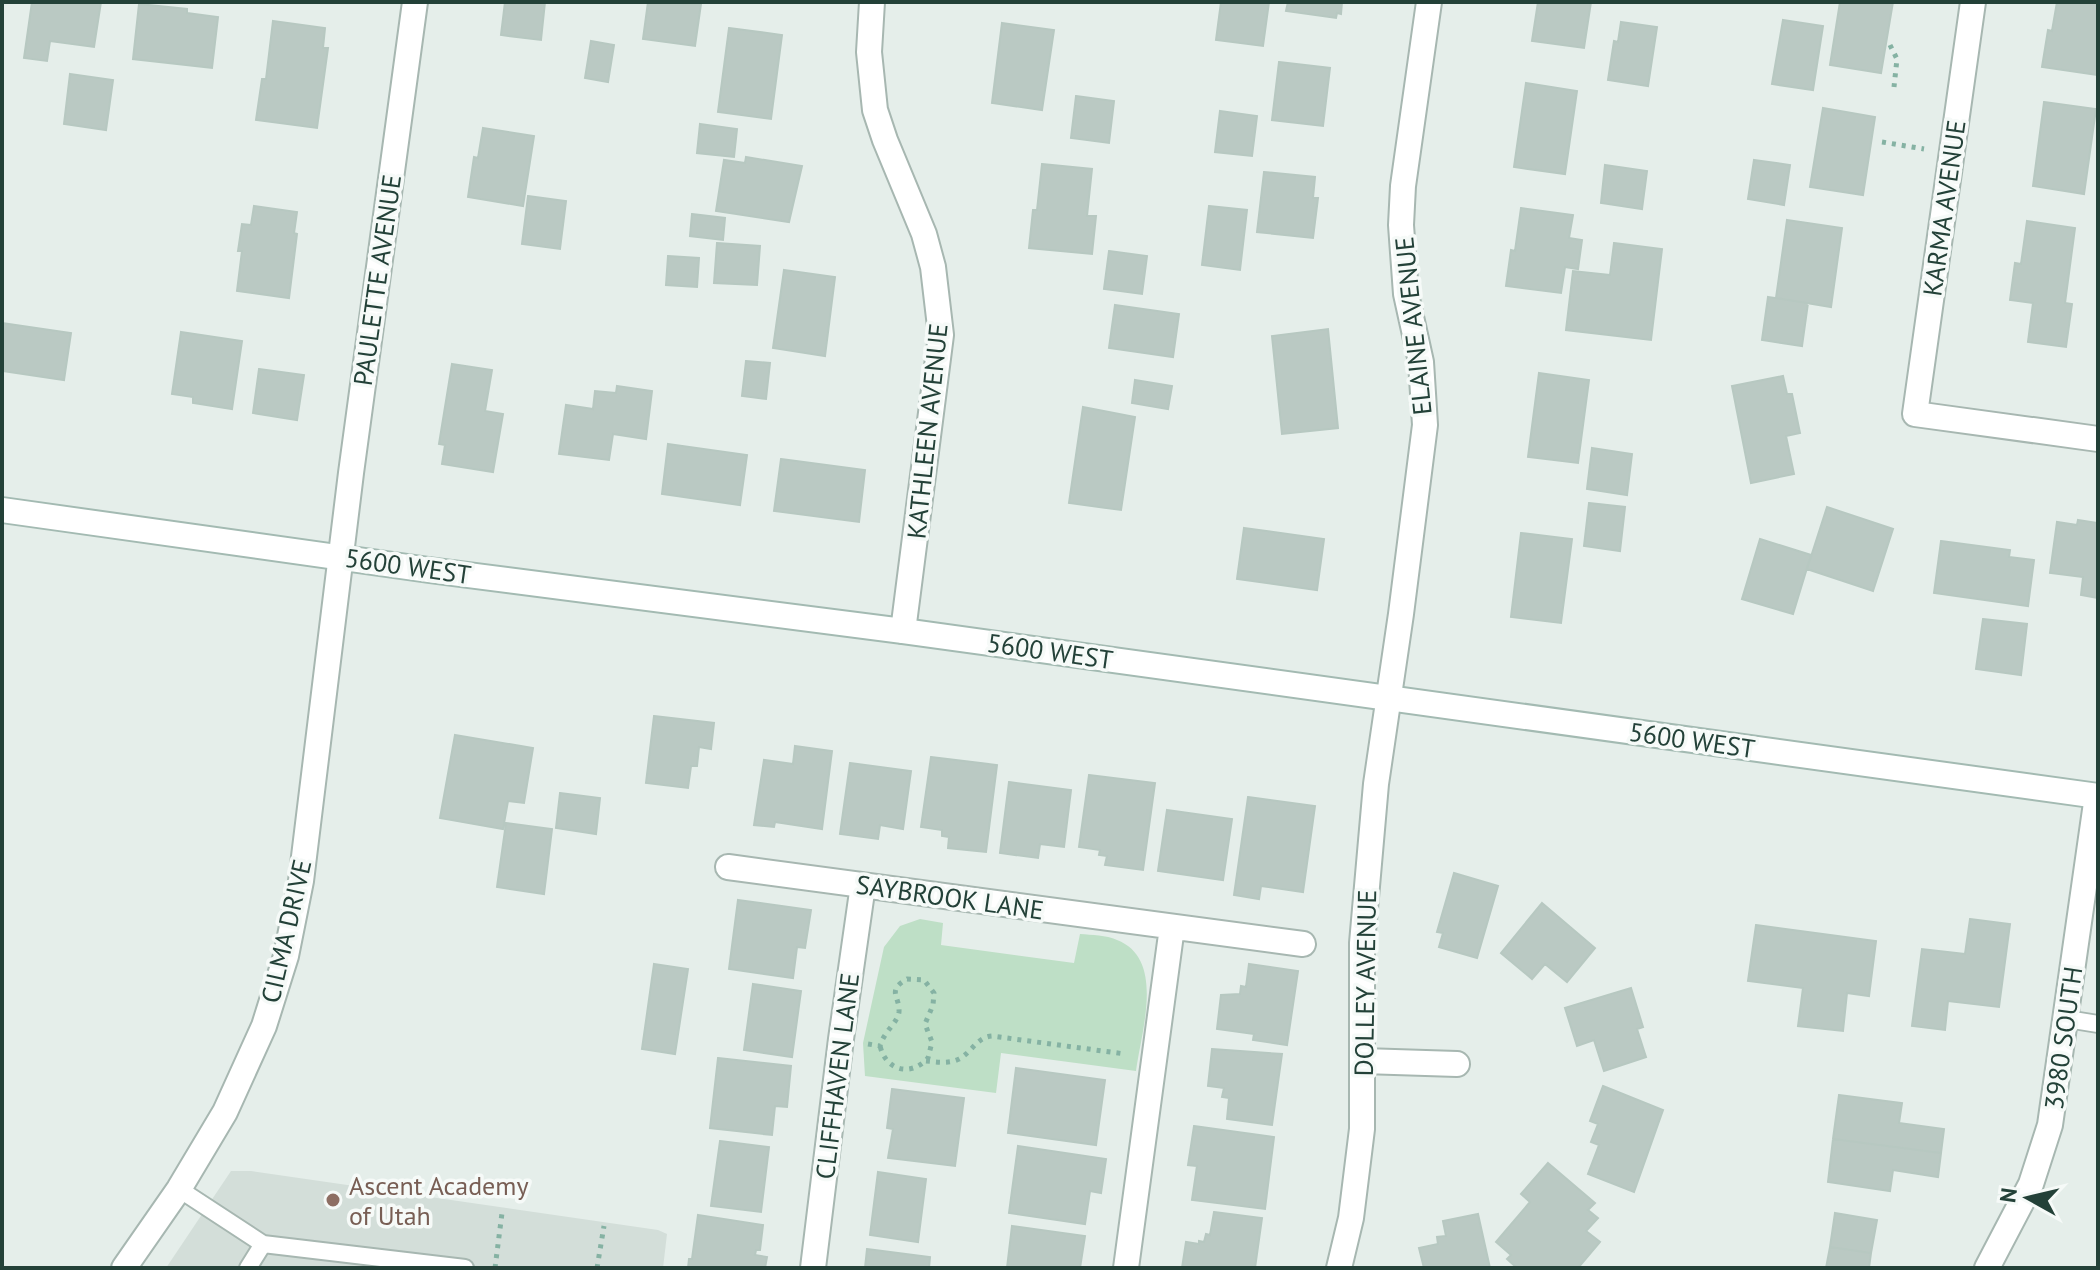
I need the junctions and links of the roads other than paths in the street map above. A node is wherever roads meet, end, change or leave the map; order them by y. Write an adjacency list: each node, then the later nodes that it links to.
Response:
1 (415, 2): 7 (street, PAULETTE AVENUE)
2 (872, 2): 8 (street, KATHLEEN AVENUE)
3 (1429, 2): 9 (street, ELAINE AVENUE)
4 (1973, 2): 5 (street, KARMA AVENUE)
5 (2098, 439)
6 (2, 510): 7 (street, 5600 WEST)
7 (341, 557): 8 (street, 5600 WEST); 19 (street, CILMA DRIVE)
8 (903, 631): 9 (street, 5600 WEST)
9 (1389, 697): 10 (street, 5600 WEST); 17 (street, DOLLEY AVENUE)
10 (2097, 796): 15 (street, 3980 SOUTH)
11 (728, 867): 12 (street, SAYBROOK LANE)
12 (863, 885): 13 (street, SAYBROOK LANE); 25 (street, CLIFFHAVEN LANE)
13 (1172, 927): 14 (street, SAYBROOK LANE); 26 (street)
14 (1303, 944)
15 (2067, 1019): 16 (lane); 28 (street, 3980 SOUTH)
16 (2098, 1024)
17 (1363, 1061): 18 (street); 27 (street, DOLLEY AVENUE)
18 (1457, 1064)
19 (179, 1189): 20 (lane); 21 (street, CILMA DRIVE)
20 (263, 1244): 22 (lane); 23 (lane); 24 (lane)
21 (124, 1268)
22 (248, 1268)
23 (260, 1268)
24 (465, 1268)
25 (813, 1268)
26 (1126, 1268)
27 (1339, 1268)
28 (1987, 1268)

